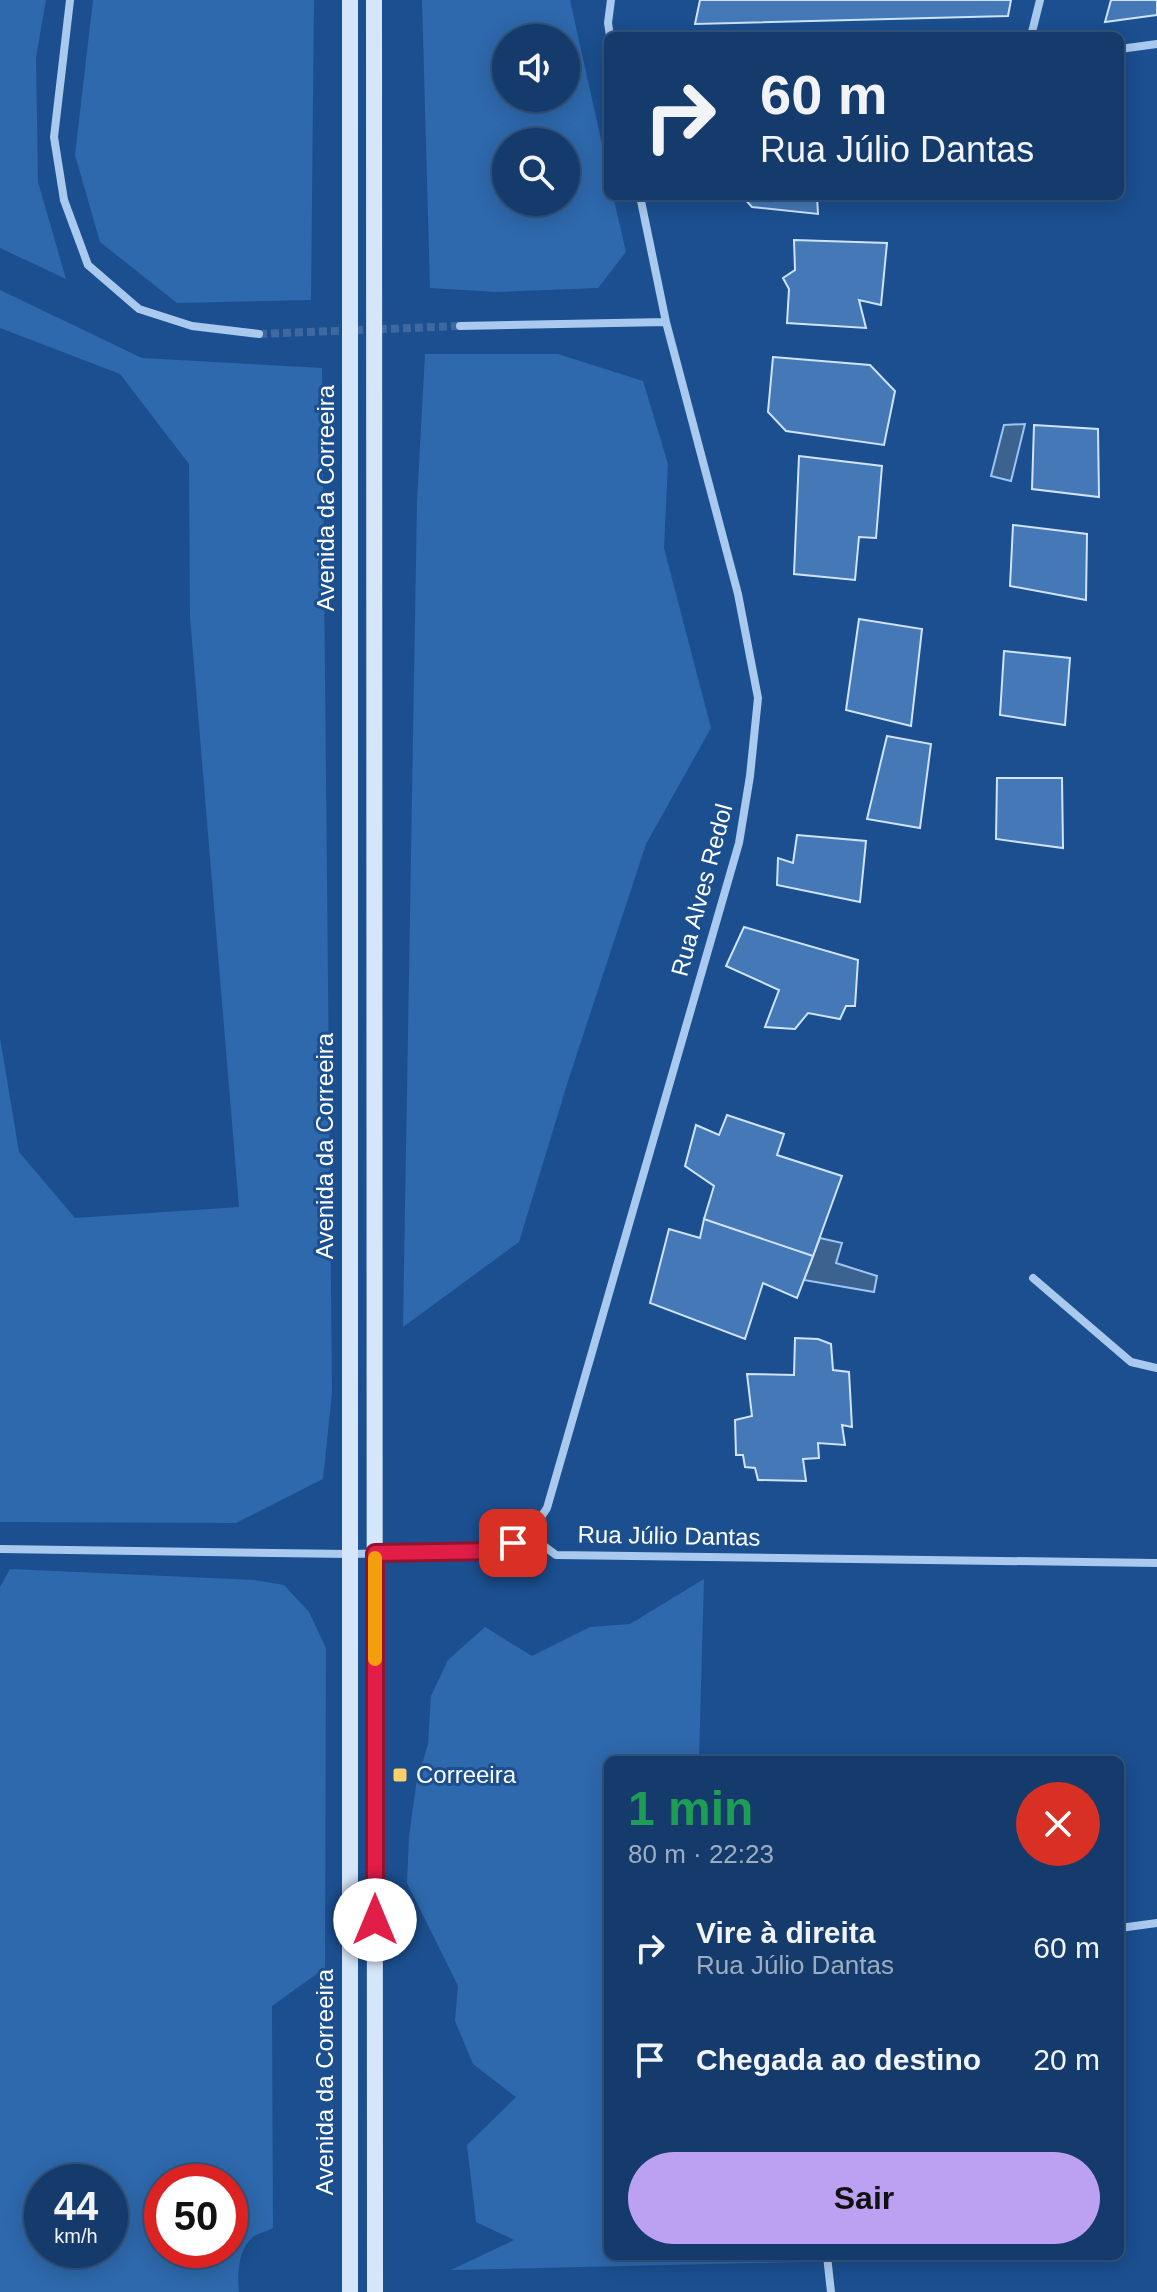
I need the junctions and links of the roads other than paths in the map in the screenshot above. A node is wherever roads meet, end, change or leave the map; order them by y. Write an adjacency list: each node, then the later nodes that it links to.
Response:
1 (70, 0): 13 (street)
2 (350, 0): 19 (main road, Avenida da Correeira)
3 (374, 0): 18 (main road, Avenida da Correeira)
4 (611, 0): 6 (street)
5 (1040, 0): 7 (street)
6 (609, 32)
7 (1032, 32)
8 (1157, 44): 9 (street)
9 (1124, 48)
10 (641, 200): 11 (street, Rua Alves Redol)
11 (666, 322): 12 (street); 16 (street, Rua Alves Redol)
12 (460, 326)
13 (259, 334)
14 (1033, 1278): 15 (street)
15 (1157, 1368)
16 (529, 1535): 18 (street); 20 (street, Rua Júlio Dantas)
17 (0, 1549): 19 (street)
18 (375, 1553): 19 (street); 25 (main road, Avenida da Correeira)
19 (349, 1554): 24 (main road, Avenida da Correeira)
20 (1157, 1563)
21 (1157, 1923): 22 (street)
22 (1124, 1927)
23 (827, 2260): 26 (street)
24 (350, 2292)
25 (375, 2292)
26 (831, 2292)

